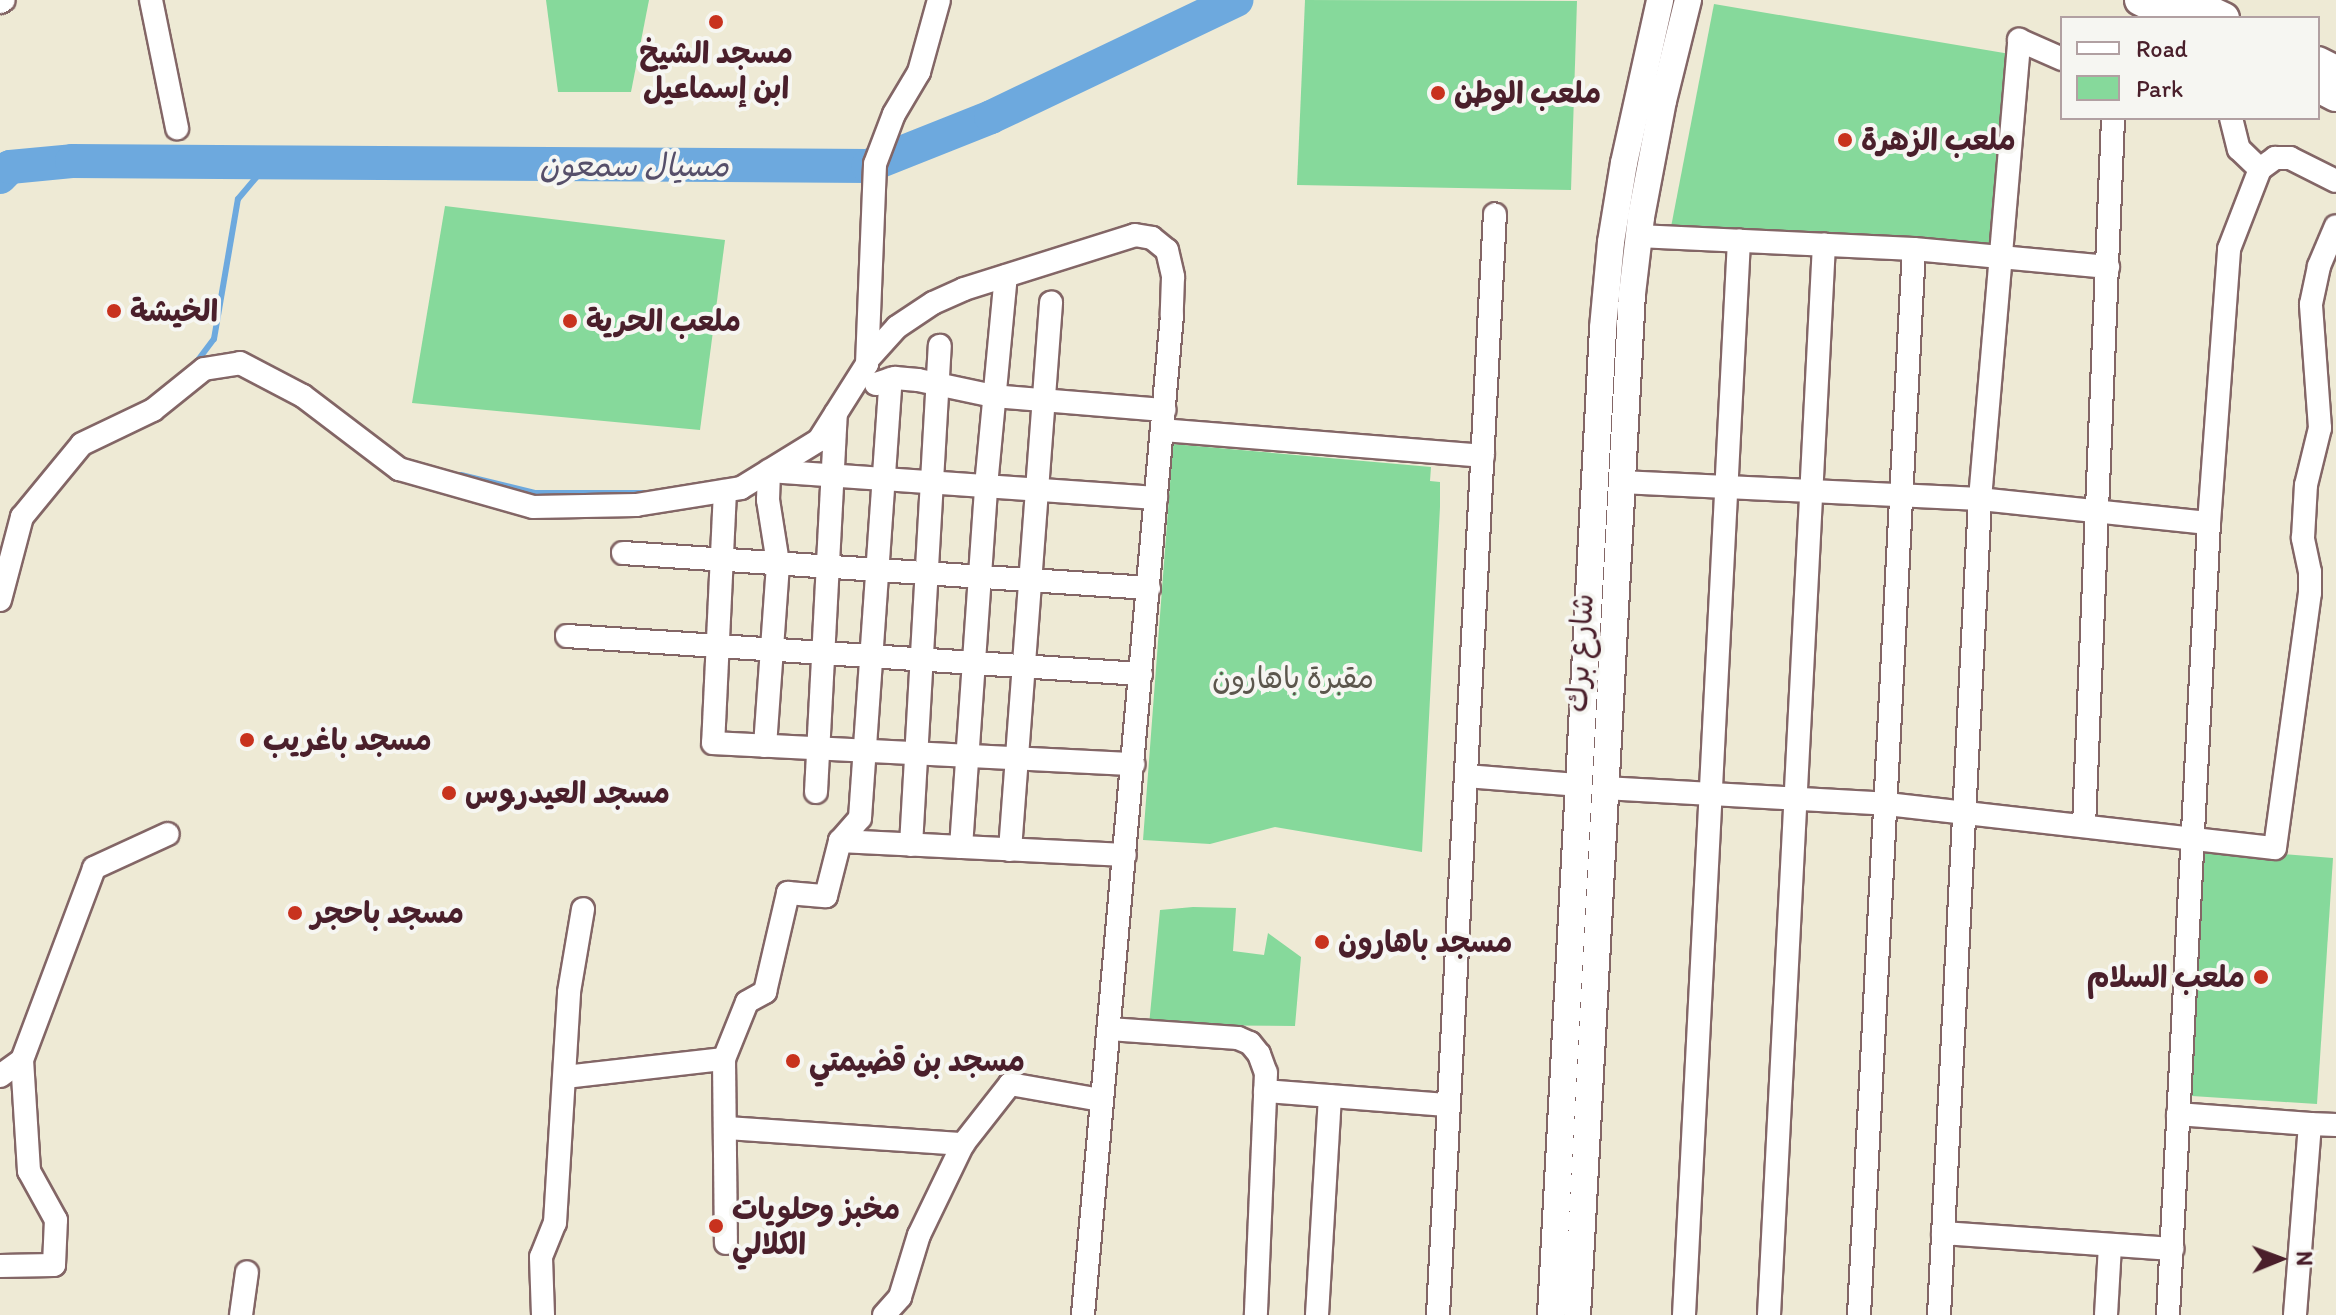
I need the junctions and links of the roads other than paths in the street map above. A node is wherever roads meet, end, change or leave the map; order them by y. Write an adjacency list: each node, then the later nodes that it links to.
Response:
1 (151, 0): 12 (street)
2 (939, 0): 26 (street)
3 (1660, 0): 77 (main road, شارع برك)
4 (1688, 0): 17 (main road, شارع برك)
5 (2141, 0): 7 (highway)
6 (2186, 0): 8 (highway)
7 (2173, 16)
8 (2220, 16)
9 (2060, 58): 21 (street)
10 (2113, 120): 22 (street)
11 (2232, 120): 13 (street)
12 (177, 128)
13 (2260, 169): 14 (street); 49 (street)
14 (2336, 181)
15 (1495, 214): 34 (street)
16 (2336, 226): 86 (street)
17 (1638, 236): 18 (street); 39 (main road, شارع برك)
18 (1739, 240): 19 (street); 41 (street)
19 (1824, 244): 20 (street); 42 (street)
20 (1914, 249): 21 (street); 45 (street)
21 (2003, 256): 22 (street); 47 (street)
22 (2108, 267): 48 (street)
23 (1006, 276): 26 (street); 30 (street); 33 (street)
24 (1051, 303): 31 (street)
25 (940, 346): 28 (street)
26 (868, 359): 29 (street)
27 (891, 379): 28 (street); 29 (street); 37 (street)
28 (937, 385): 30 (street); 38 (street)
29 (849, 393): 32 (street)
30 (993, 396): 31 (street); 40 (street)
31 (1043, 400): 33 (street); 43 (street)
32 (836, 413): 35 (street); 36 (street)
33 (1163, 420): 34 (street); 46 (street)
34 (1483, 456): 76 (street)
35 (769, 471): 36 (street); 44 (street); 52 (street)
36 (833, 475): 37 (street); 53 (street)
37 (882, 479): 38 (street); 54 (street)
38 (932, 482): 40 (street); 55 (street)
39 (1621, 482): 41 (street); 78 (main road, شارع برك)
40 (986, 486): 43 (street); 56 (street)
41 (1727, 487): 42 (street); 80 (street)
42 (1811, 489): 45 (street); 81 (street)
43 (1037, 490): 46 (street); 57 (street)
44 (725, 491): 51 (street); 59 (street)
45 (1901, 494): 47 (street); 82 (street)
46 (1156, 498): 58 (street)
47 (1980, 499): 48 (street); 83 (street)
48 (2098, 511): 49 (street); 84 (street)
49 (2209, 523): 86 (street)
50 (623, 553): 51 (street)
51 (722, 559): 52 (street); 61 (street)
52 (778, 563): 53 (street); 62 (street)
53 (828, 566): 54 (street); 63 (street)
54 (876, 570): 55 (street); 64 (street)
55 (927, 573): 56 (street); 65 (street)
56 (979, 576): 57 (street); 66 (street)
57 (1030, 580): 58 (street); 67 (street)
58 (1149, 588): 68 (street)
59 (0, 600)
60 (567, 636): 61 (street)
61 (718, 646): 62 (street); 69 (street)
62 (772, 650): 63 (street); 69 (street)
63 (823, 653): 64 (street); 70 (street)
64 (872, 656): 65 (street); 71 (street)
65 (922, 660): 66 (street); 72 (street)
66 (974, 663): 67 (street); 73 (street)
67 (1024, 666): 68 (street); 74 (street)
68 (1141, 674): 75 (street)
69 (765, 746): 70 (street)
70 (818, 748): 71 (street); 79 (street)
71 (866, 750): 72 (street); 87 (street)
72 (916, 753): 73 (street); 88 (street)
73 (967, 756): 74 (street); 89 (street)
74 (1017, 758): 75 (street); 90 (street)
75 (1133, 764): 91 (street)
76 (1466, 776): 77 (street); 101 (street)
77 (1577, 785): 120 (main road, شارع برك)
78 (1604, 788): 80 (street); 121 (main road, شارع برك)
79 (816, 792)
80 (1713, 794): 81 (street); 122 (street)
81 (1795, 798): 82 (street); 123 (street)
82 (1887, 804): 83 (street); 124 (street)
83 (1967, 813): 84 (street); 107 (street)
84 (2084, 826): 86 (street)
85 (168, 834): 95 (street)
86 (2195, 838): 102 (street)
87 (840, 841): 88 (street); 94 (street)
88 (911, 845): 89 (street)
89 (961, 847): 90 (street)
90 (1010, 850): 91 (street)
91 (1125, 855): 93 (street)
92 (583, 909): 97 (street)
93 (1109, 1029): 98 (street); 100 (street)
94 (724, 1059): 97 (street); 105 (street)
95 (22, 1060): 96 (street); 111 (street)
96 (0, 1076)
97 (565, 1077): 114 (street)
98 (1265, 1091): 99 (street); 117 (street)
99 (1330, 1096): 101 (street); 118 (street)
100 (1101, 1100): 106 (street); 116 (street)
101 (1448, 1105): 119 (street)
102 (2178, 1114): 103 (street); 110 (street)
103 (2310, 1124): 104 (street); 128 (street)
104 (2336, 1125)
105 (727, 1128): 106 (street); 108 (street)
106 (963, 1144): 115 (street)
107 (1943, 1233): 109 (street); 125 (street)
108 (726, 1243)
109 (2110, 1245): 110 (street); 126 (street)
110 (2172, 1249): 127 (street)
111 (0, 1266)
112 (247, 1272): 113 (street)
113 (241, 1315)
114 (543, 1315)
115 (884, 1315)
116 (1083, 1315)
117 (1256, 1315)
118 (1317, 1315)
119 (1438, 1315)
120 (1551, 1315)
121 (1577, 1315)
122 (1684, 1315)
123 (1769, 1315)
124 (1859, 1315)
125 (1939, 1315)
126 (2106, 1315)
127 (2168, 1315)
128 (2295, 1315)

